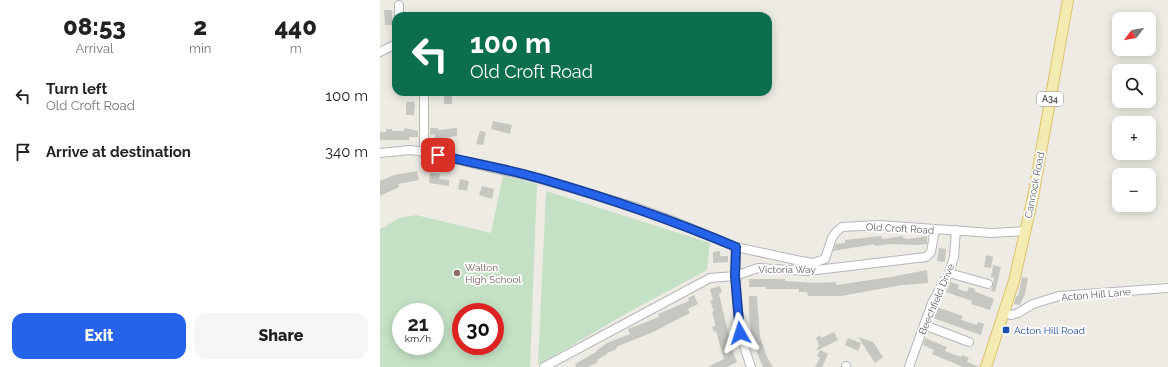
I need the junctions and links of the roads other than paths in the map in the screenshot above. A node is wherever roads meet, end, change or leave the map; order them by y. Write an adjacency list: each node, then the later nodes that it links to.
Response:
1 (1068, 0): 11 (main road, Cannock Road / A34)
2 (399, 5): 3 (street)
3 (399, 12)
4 (392, 46): 5 (street)
5 (380, 52)
6 (424, 96): 7 (street)
7 (424, 152): 8 (street, Old Croft Road); 12 (street, Old Croft Road)
8 (380, 153)
9 (935, 229): 10 (street, Old Croft Road); 12 (street, Old Croft Road); 14 (street, Victoria Way)
10 (956, 230): 11 (street, Old Croft Road); 13 (street, Beechfield Drive)
11 (1025, 231): 17 (main road, Cannock Road / A34)
12 (736, 247): 14 (street)
13 (949, 273): 15 (street); 18 (street, Beechfield Drive)
14 (735, 276): 20 (street, Victoria Way); 21 (street)
15 (984, 280)
16 (1168, 288): 17 (street, Acton Hill Lane)
17 (1005, 314): 23 (main road, Cannock Road / A34)
18 (924, 325): 19 (street); 22 (street, Beechfield Drive)
19 (969, 342)
20 (544, 367)
21 (751, 367)
22 (909, 367)
23 (986, 367)

